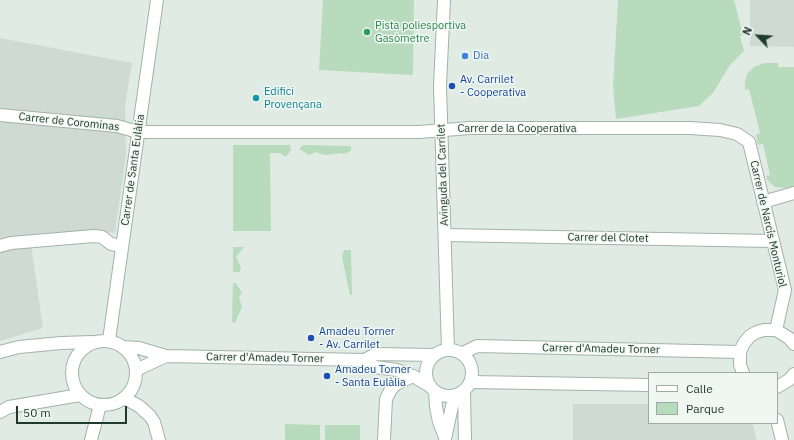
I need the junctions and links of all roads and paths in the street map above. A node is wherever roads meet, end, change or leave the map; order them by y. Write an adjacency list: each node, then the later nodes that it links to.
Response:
1 (157, 0): 5 (street, Carrer de Santa Eulàlia)
2 (444, 0): 4 (street, Avinguda del Carrilet)
3 (0, 115): 5 (street, Carrer de Corominas)
4 (441, 130): 5 (street, Carrer de la Cooperativa); 6 (street, Carrer de la Cooperativa); 9 (street, Avinguda del Carrilet)
5 (138, 132): 12 (street, Carrer de Santa Eulàlia)
6 (749, 142): 8 (street, Carrer de Narcís Monturiol)
7 (794, 193): 8 (street)
8 (763, 202): 10 (street, Carrer de Narcís Monturiol)
9 (444, 235): 10 (street, Carrer del Clotet); 18 (street, Avinguda del Carrilet)
10 (772, 241): 13 (street, Carrer de Narcís Monturiol)
11 (0, 246): 12 (street)
12 (122, 246): 14 (street, Carrer de Santa Eulàlia)
13 (776, 330): 16 (street); 20 (street)
14 (109, 340): 15 (street); 17 (street)
15 (92, 342): 19 (street); 33 (street)
16 (794, 344)
17 (123, 347): 23 (street, Carrer d'Amadeu Torner); 25 (street)
18 (448, 350): 21 (street); 22 (street)
19 (0, 352)
20 (740, 352): 21 (street, Carrer d'Amadeu Torner); 26 (street)
21 (463, 353): 32 (street)
22 (434, 355): 24 (street, Carrer d'Amadeu Torner); 31 (street)
23 (166, 356): 24 (street, Carrer d'Amadeu Torner); 25 (street, Carrer d'Amadeu Torner)
24 (364, 360): 27 (street, Carrer d'Amadeu Torner)
25 (136, 370): 34 (street)
26 (743, 372)
27 (413, 376): 31 (street, Carrer d'Amadeu Torner); 41 (street)
28 (792, 378): 30 (street)
29 (648, 385): 32 (street)
30 (778, 386)
31 (432, 389): 32 (street); 38 (street)
32 (464, 390): 38 (street); 42 (street)
33 (80, 395): 35 (street); 36 (street)
34 (124, 398): 35 (street); 40 (street)
35 (100, 405): 39 (street)
36 (5, 410)
37 (778, 424): 43 (street)
38 (445, 439)
39 (91, 440)
40 (159, 440)
41 (384, 440)
42 (464, 440)
43 (782, 440)

